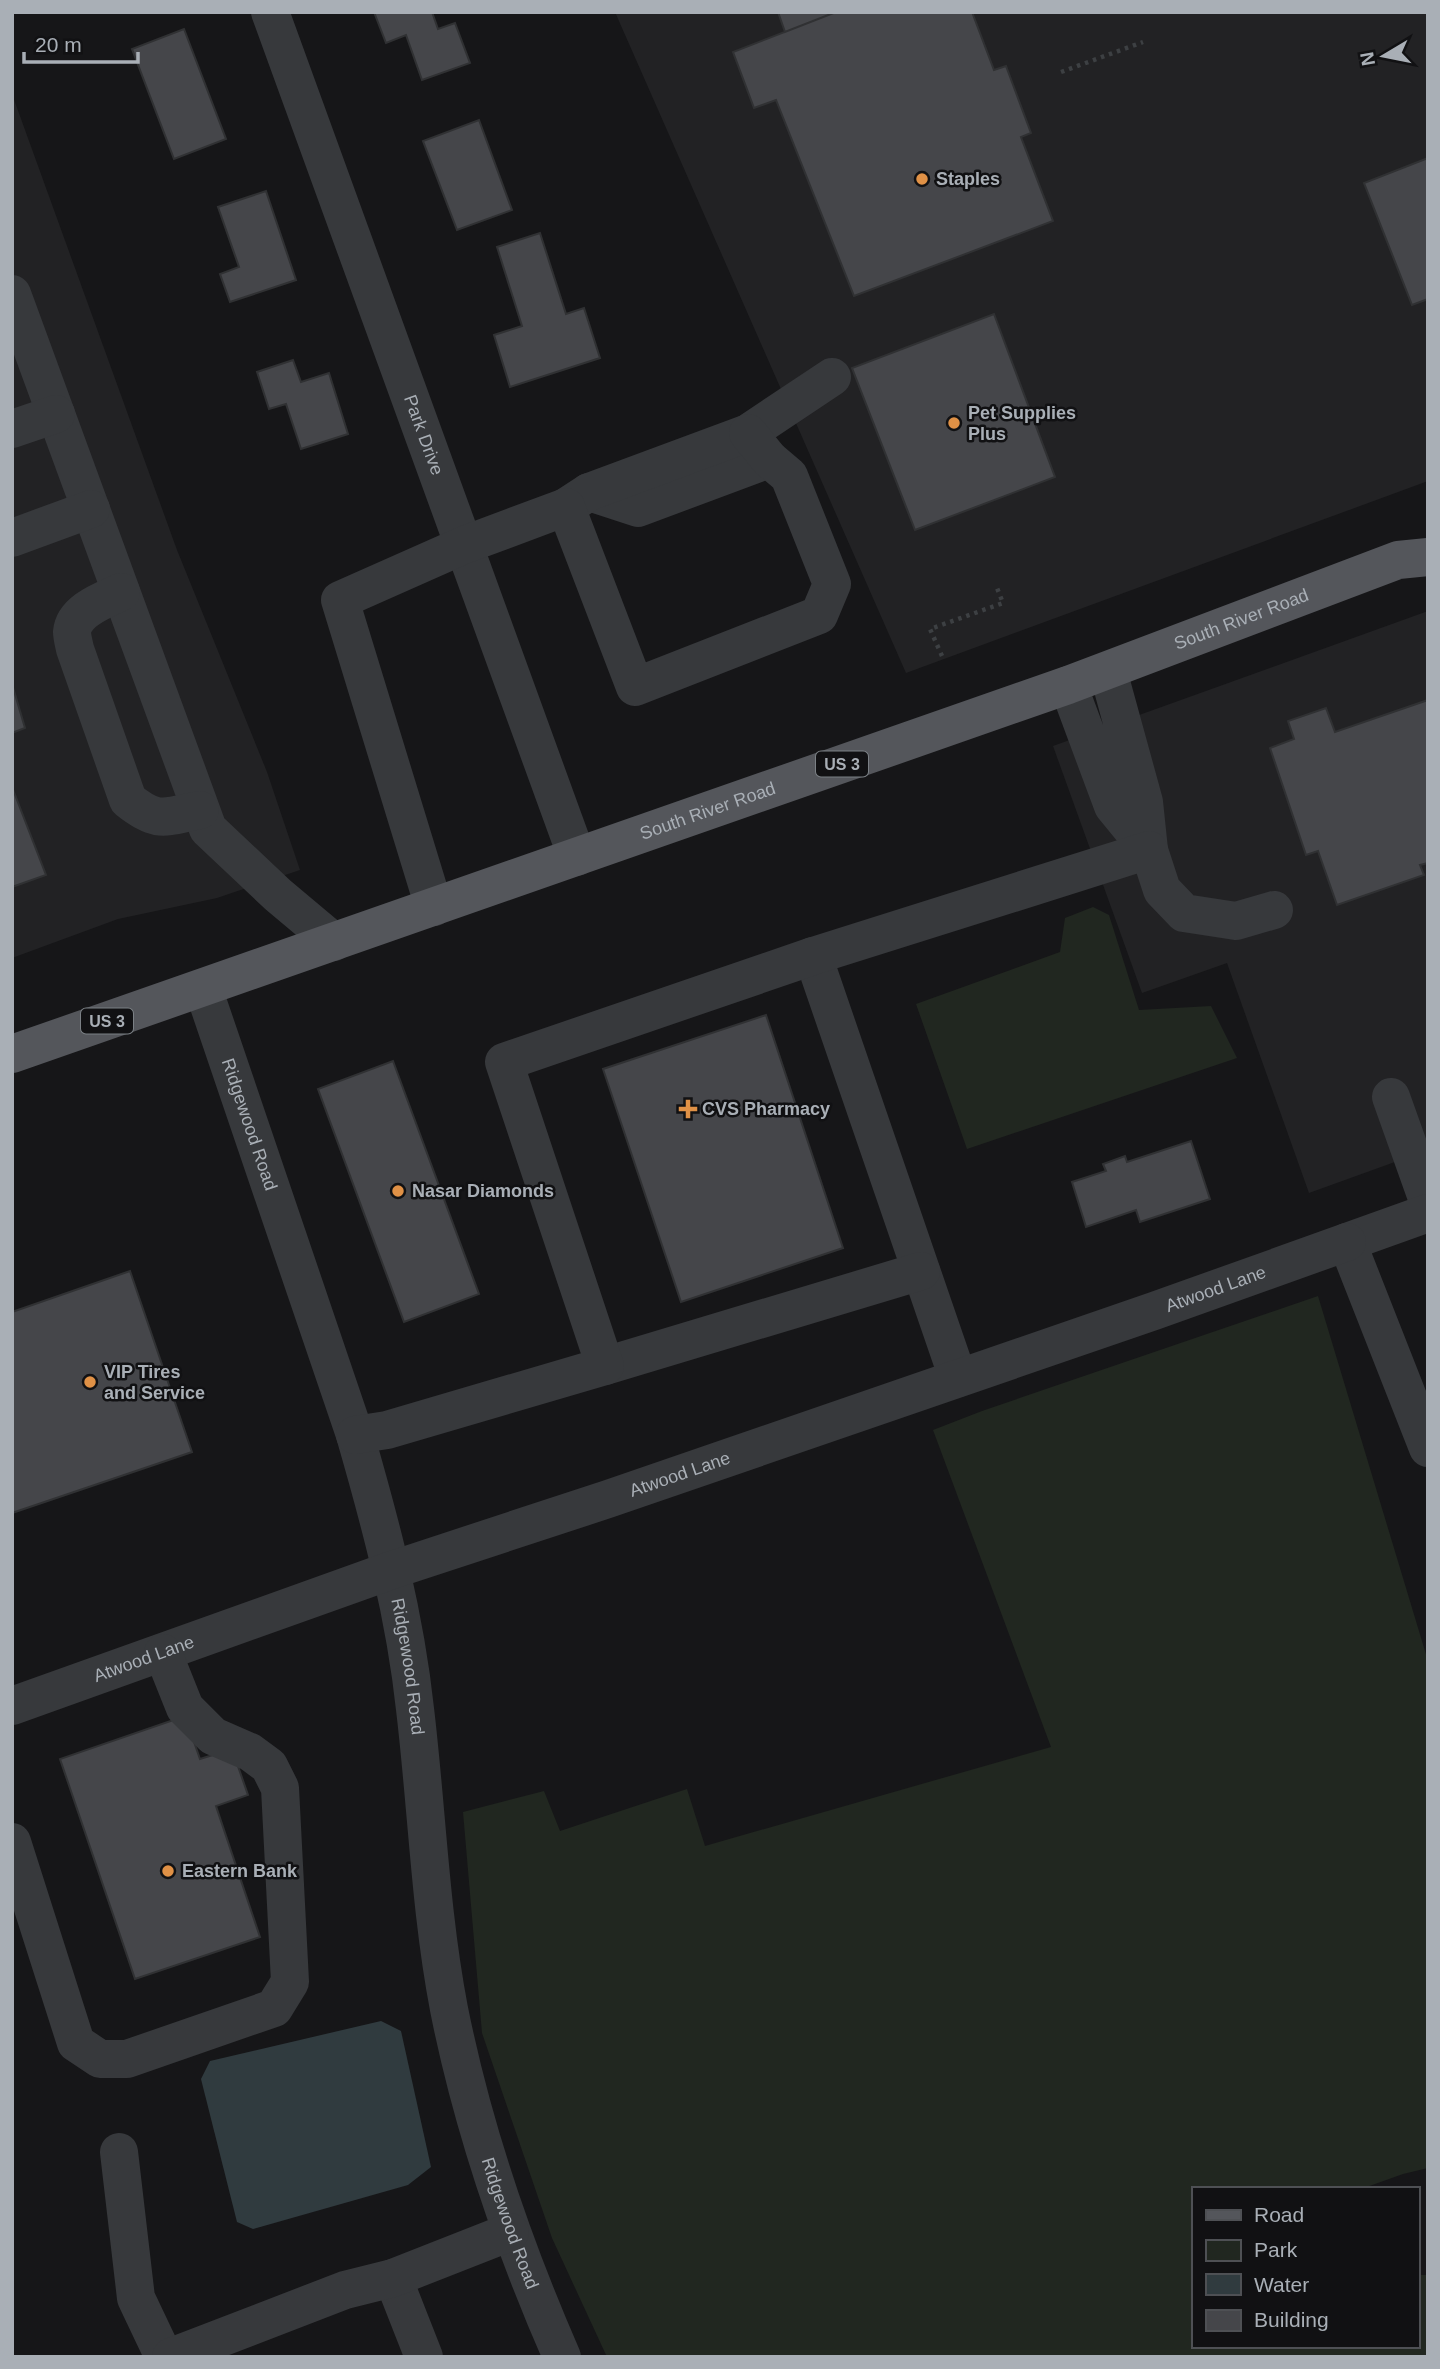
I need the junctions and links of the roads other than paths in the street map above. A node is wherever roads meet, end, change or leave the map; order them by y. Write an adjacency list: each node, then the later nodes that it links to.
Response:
1 (271, 12): 11 (street, Park Drive)
2 (12, 294): 4 (street)
3 (832, 377): 6 (street)
4 (56, 414): 5 (street); 8 (street)
5 (12, 429)
6 (759, 446): 7 (street); 7 (street)
7 (578, 499): 11 (street)
8 (90, 509): 10 (street); 13 (street)
9 (1428, 535): 12 (main road, South River Road / US 3)
10 (12, 538)
11 (464, 545): 18 (street, Park Drive); 19 (street)
12 (1413, 558): 14 (main road, South River Road / US 3)
13 (121, 592): 16 (street); 16 (street)
14 (1108, 671): 15 (main road, South River Road / US 3); 17 (street)
15 (1068, 685): 17 (street); 18 (main road, South River Road / US 3)
16 (200, 810): 21 (street)
17 (1149, 850): 20 (street); 22 (street)
18 (577, 857): 19 (main road, South River Road / US 3)
19 (434, 907): 21 (main road, South River Road / US 3)
20 (1274, 910)
21 (334, 942): 23 (main road, South River Road / US 3)
22 (813, 956): 29 (street); 30 (street)
23 (203, 988): 24 (main road, South River Road / US 3); 32 (street, Ridgewood Road)
24 (12, 1054)
25 (1391, 1097): 26 (street)
26 (1428, 1201)
27 (1428, 1213): 28 (street, Atwood Lane)
28 (1347, 1242): 31 (street, Atwood Lane); 33 (street)
29 (921, 1271): 30 (street); 31 (street)
30 (605, 1366): 32 (street)
31 (958, 1378): 34 (street, Atwood Lane)
32 (355, 1435): 34 (street, Ridgewood Road)
33 (1428, 1448)
34 (392, 1570): 35 (street, Atwood Lane); 39 (street, Ridgewood Road)
35 (163, 1653): 36 (street, Atwood Lane); 37 (street)
36 (12, 1706)
37 (12, 1842)
38 (120, 2152): 41 (street)
39 (510, 2232): 40 (street); 44 (street, Ridgewood Road)
40 (393, 2278): 42 (street); 43 (street)
41 (164, 2357)
42 (171, 2357)
43 (424, 2357)
44 (562, 2357)

